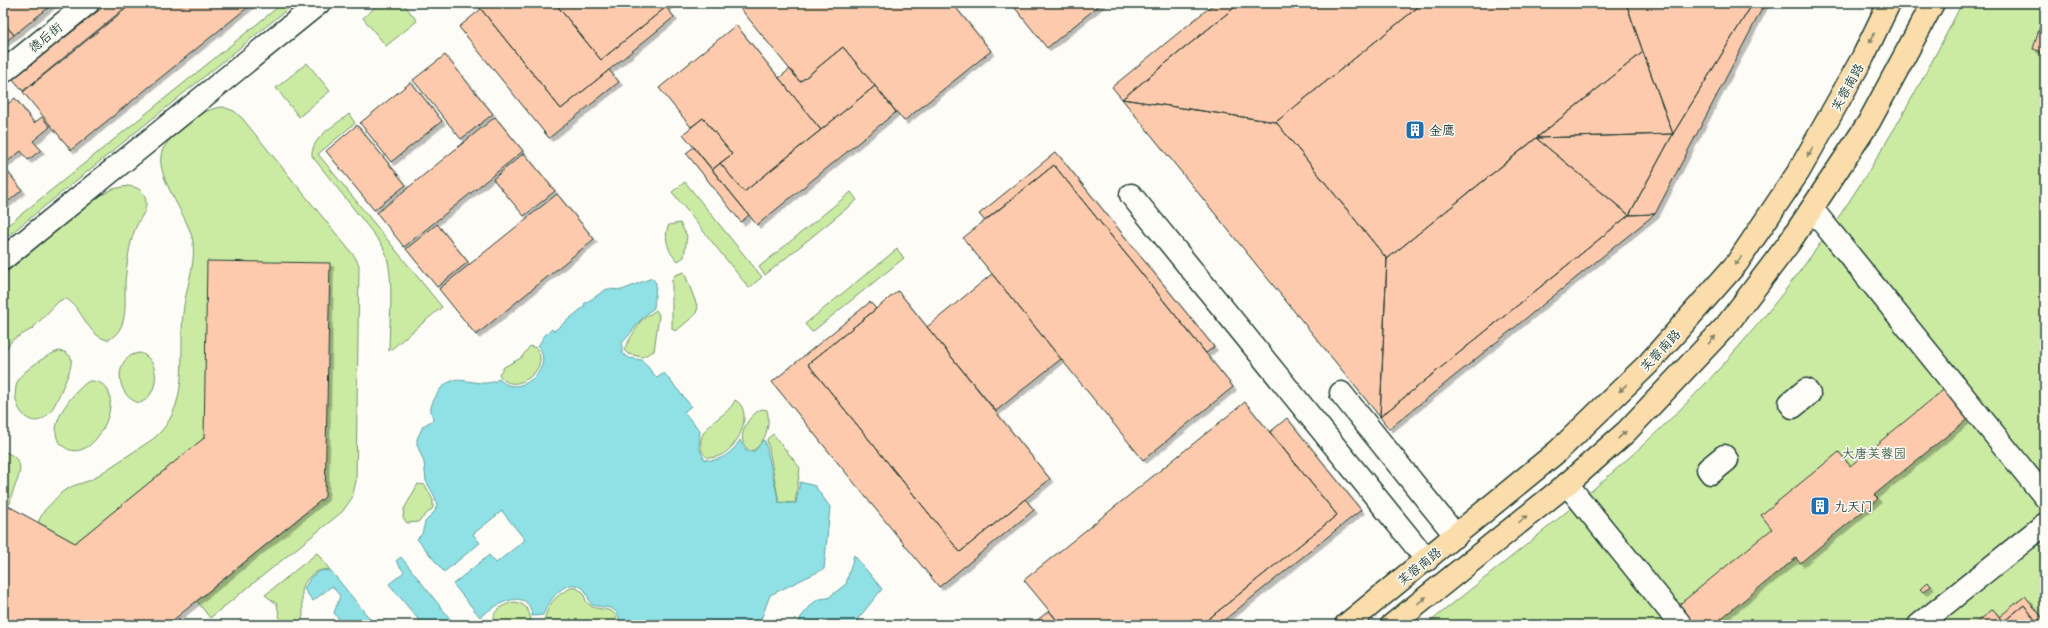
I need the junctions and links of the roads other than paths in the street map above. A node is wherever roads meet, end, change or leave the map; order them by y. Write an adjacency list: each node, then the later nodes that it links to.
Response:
1 (88, 3): 5 (street, 德后街)
2 (319, 3): 8 (street)
3 (1889, 3): 13 (main road, 芙蓉南路, one-way to 13)
4 (1933, 3): 7 (main road)
5 (3, 72)
6 (1131, 195): 14 (street)
7 (1812, 209): 10 (main road, one-way to 7); 11 (street)
8 (3, 259)
9 (1341, 393): 13 (street)
10 (1567, 484): 16 (main road, one-way to 10); 17 (street)
11 (2045, 497)
12 (2045, 524): 18 (street)
13 (1456, 536): 14 (main road, 芙蓉南路)
14 (1426, 560): 15 (main road, 芙蓉南路)
15 (1346, 625)
16 (1392, 625)
17 (1681, 625)
18 (1919, 625)

